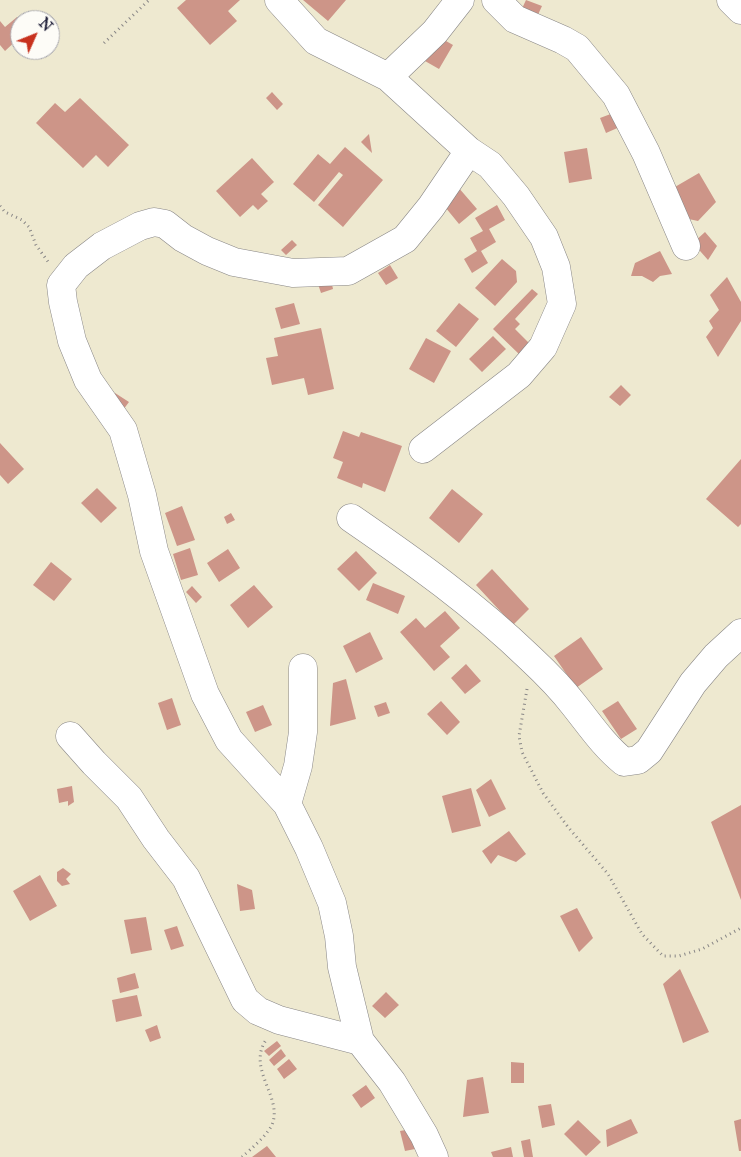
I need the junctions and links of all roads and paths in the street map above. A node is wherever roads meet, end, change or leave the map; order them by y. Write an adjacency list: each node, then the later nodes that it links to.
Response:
1 (149, 0): 7 (path)
2 (279, 0): 8 (street)
3 (460, 0): 8 (street)
4 (496, 0): 11 (street)
5 (731, 0): 6 (street)
6 (741, 10)
7 (104, 43)
8 (388, 77): 9 (street)
9 (469, 151): 12 (street); 13 (street)
10 (0, 206): 12 (path)
11 (686, 246)
12 (61, 285): 19 (street)
13 (424, 449)
14 (351, 518): 16 (street)
15 (741, 632): 16 (street)
16 (531, 658): 20 (path)
17 (303, 668): 19 (street)
18 (70, 736): 21 (street)
19 (286, 804): 22 (street)
20 (741, 928)
21 (279, 1020): 22 (street); 23 (path)
22 (360, 1041): 24 (street)
23 (242, 1157)
24 (434, 1157)

